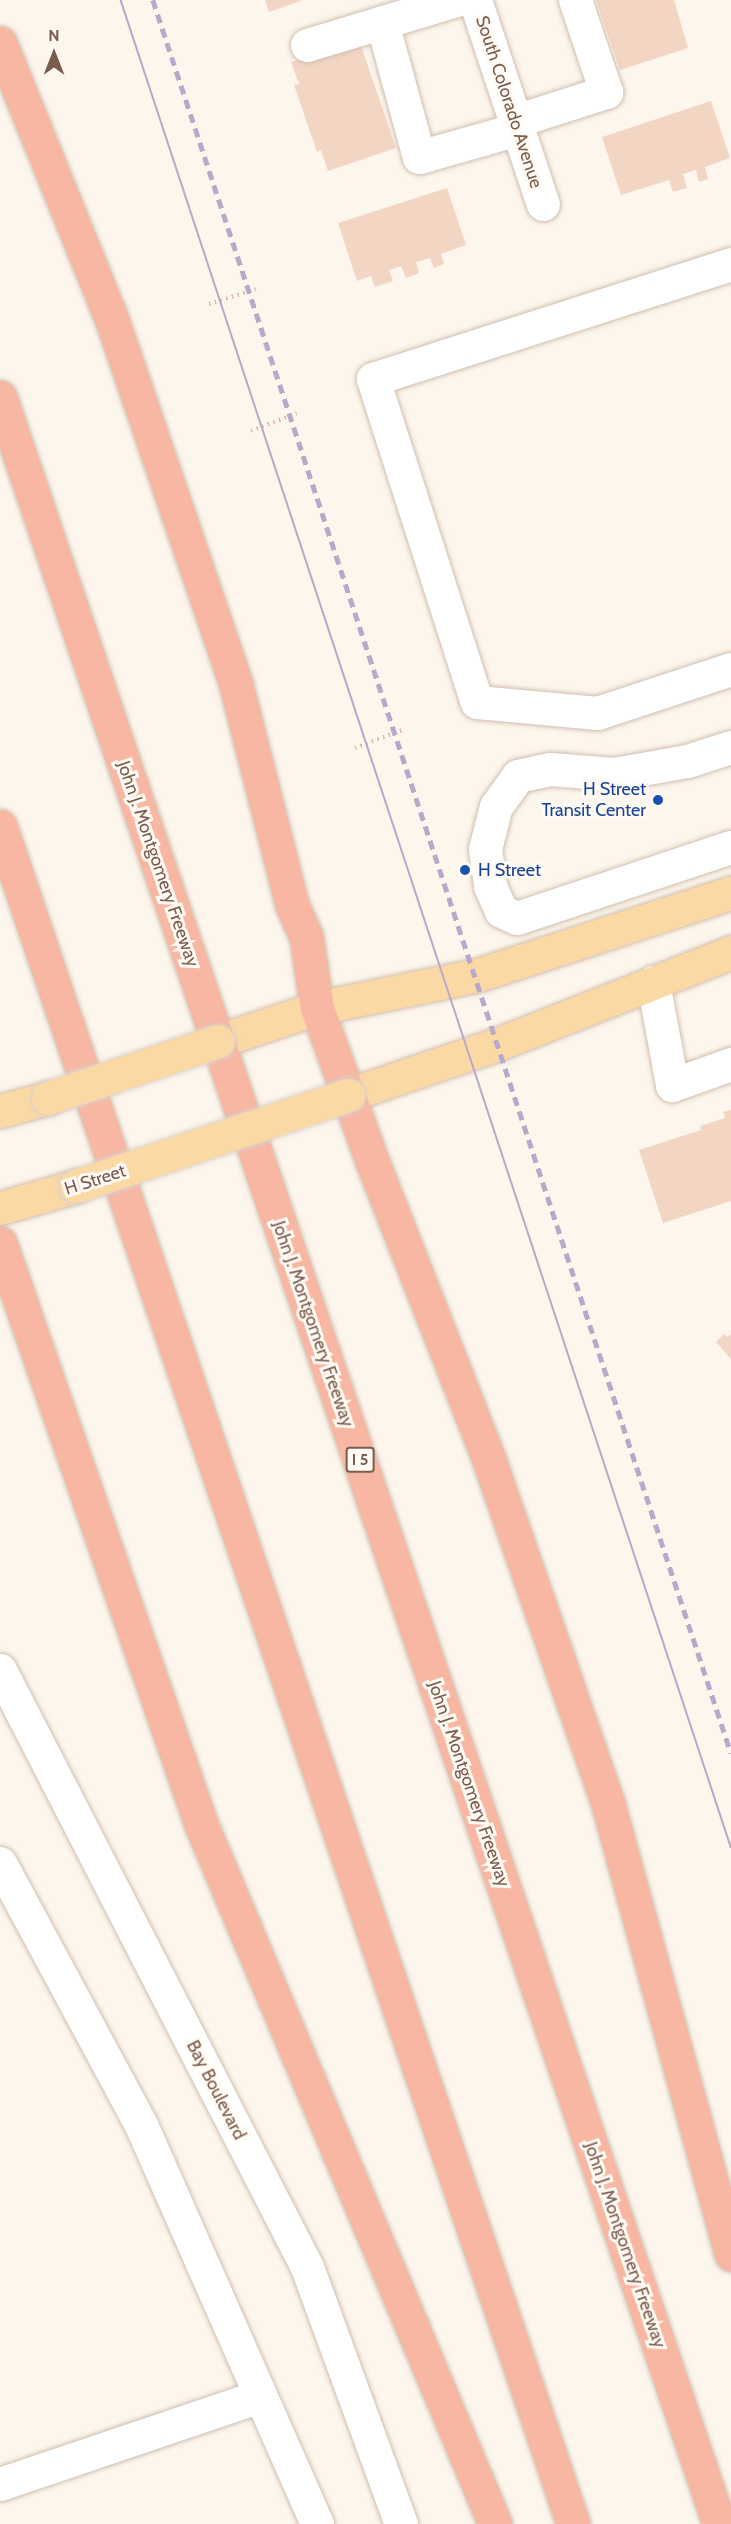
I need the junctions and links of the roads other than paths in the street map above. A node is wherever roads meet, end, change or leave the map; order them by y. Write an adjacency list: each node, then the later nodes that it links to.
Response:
1 (575, 0): 6 (street)
2 (477, 2): 3 (street); 6 (street, South Colorado Avenue)
3 (382, 22): 5 (street); 6 (street)
4 (0, 43): 17 (highway)
5 (307, 45)
6 (517, 125): 7 (street, South Colorado Avenue)
7 (543, 204)
8 (731, 264): 10 (street)
9 (0, 397): 32 (highway, John J. Montgomery Freeway / I 5)
10 (731, 669)
11 (731, 747): 13 (street)
12 (0, 826): 31 (highway)
13 (731, 847)
14 (731, 893): 17 (main road)
15 (731, 952): 16 (main road, H Street)
16 (653, 982): 18 (street); 19 (main road, H Street)
17 (314, 1009): 19 (highway); 20 (main road, bridge)
18 (731, 1064)
19 (348, 1095): 21 (main road, H Street, bridge); 25 (highway)
20 (0, 1111)
21 (0, 1208)
22 (0, 1243): 30 (highway)
23 (0, 1670): 29 (street, Bay Boulevard)
24 (0, 1863): 26 (street)
25 (731, 2255)
26 (260, 2396): 27 (street); 28 (street)
27 (0, 2484)
28 (317, 2524)
29 (401, 2524)
30 (495, 2524)
31 (573, 2524)
32 (719, 2524)

